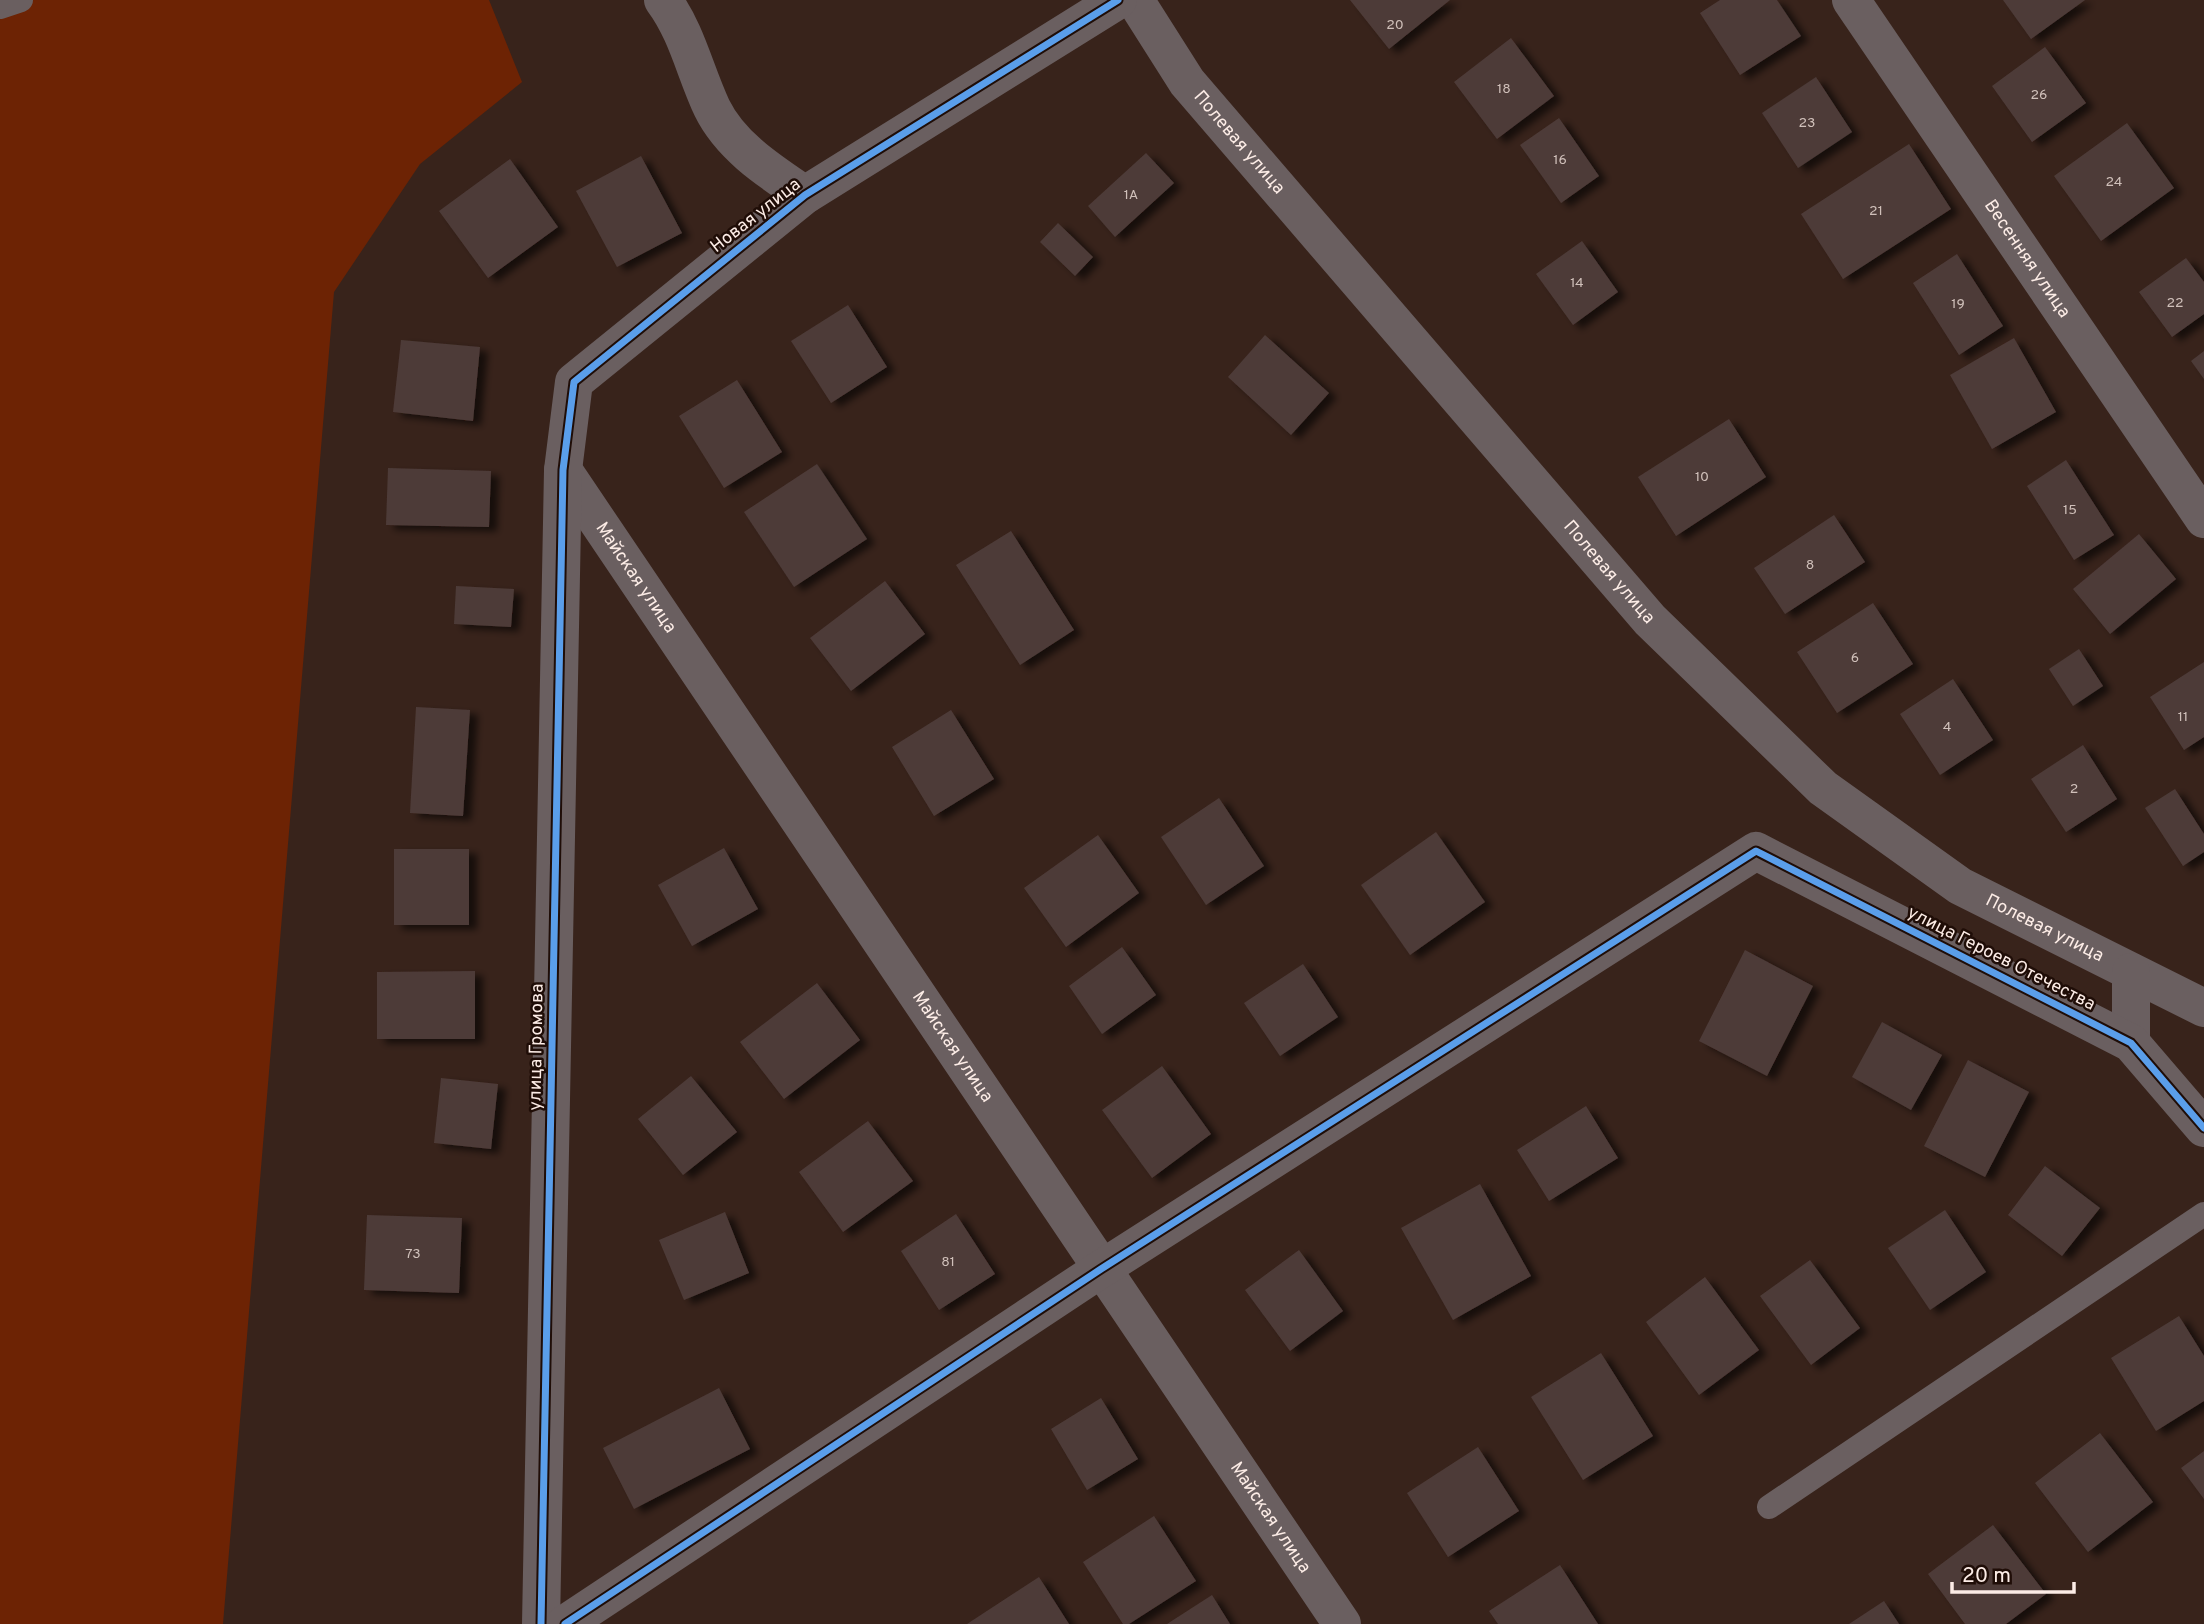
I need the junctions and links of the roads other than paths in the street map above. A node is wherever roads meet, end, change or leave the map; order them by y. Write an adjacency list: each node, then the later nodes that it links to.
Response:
1 (21, 0): 6 (lane)
2 (663, 0): 7 (street)
3 (1118, 0): 7 (street, Новая улица)
4 (1135, 0): 10 (street, Полевая улица)
5 (1852, 0): 9 (street, Весенняя улица)
6 (0, 7)
7 (805, 195): 8 (street, Новая улица)
8 (563, 470): 15 (street, Майская улица); 17 (street, улица Громова)
9 (2204, 519)
10 (2131, 972): 11 (street, Полевая улица); 12 (street)
11 (2204, 1008)
12 (2131, 1043): 13 (street, улица Героев Отечества); 15 (street, улица Героев Отечества)
13 (2204, 1128)
14 (2204, 1214): 16 (lane)
15 (1101, 1269): 18 (street); 19 (street, Майская улица)
16 (1769, 1507)
17 (541, 1624)
18 (565, 1624)
19 (1342, 1624)

